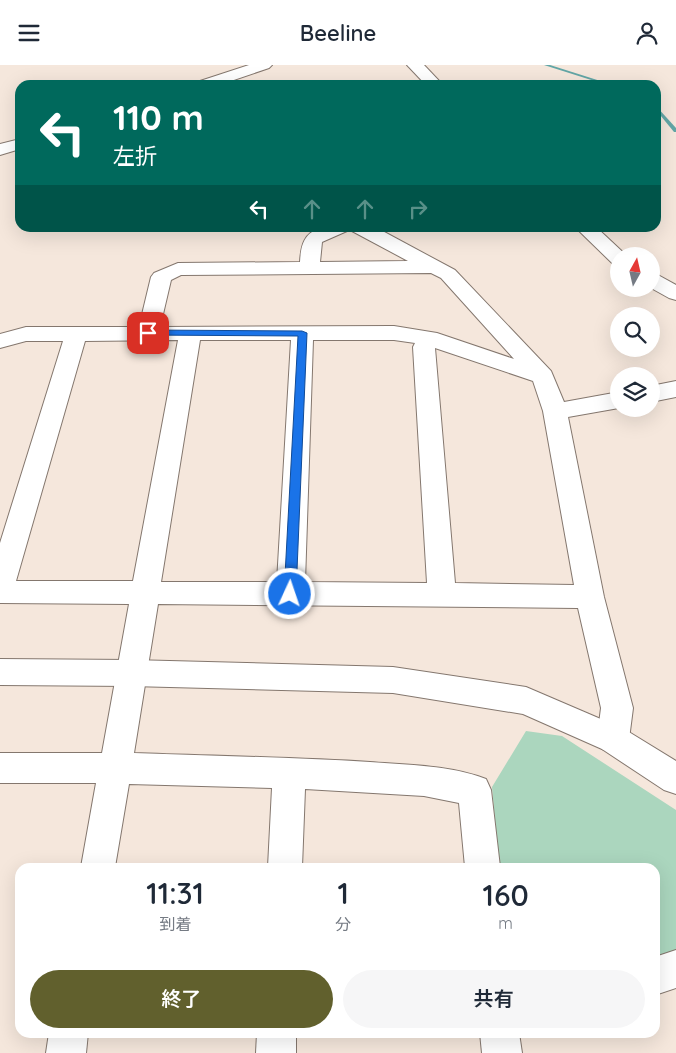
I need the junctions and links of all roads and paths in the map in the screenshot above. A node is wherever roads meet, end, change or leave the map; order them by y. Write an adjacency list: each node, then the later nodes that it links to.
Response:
1 (264, 65): 3 (street)
2 (415, 65): 4 (street)
3 (218, 80)
4 (430, 80)
5 (15, 146): 6 (street)
6 (0, 151)
7 (327, 232): 12 (street)
8 (368, 232): 11 (street)
9 (589, 232): 10 (street)
10 (610, 251)
11 (434, 267): 12 (street); 21 (street)
12 (310, 268): 15 (street)
13 (660, 284): 14 (street)
14 (676, 294)
15 (148, 333): 16 (street); 18 (street)
16 (190, 333): 17 (street); 28 (street)
17 (302, 333): 19 (street); 29 (street)
18 (76, 334): 20 (street); 26 (street)
19 (429, 338): 21 (street); 30 (street)
20 (0, 341)
21 (543, 376): 25 (street)
22 (676, 389): 23 (street)
23 (660, 392)
24 (610, 402): 25 (street)
25 (555, 411): 31 (street)
26 (0, 588)
27 (0, 593): 28 (street)
28 (144, 593): 29 (street); 33 (street)
29 (290, 594): 30 (street)
30 (442, 595): 31 (street)
31 (590, 597): 34 (street)
32 (0, 672): 33 (street)
33 (132, 673): 34 (street); 36 (street)
34 (613, 739): 38 (street)
35 (0, 768): 36 (street)
36 (115, 768): 37 (street); 39 (street)
37 (289, 774): 40 (street); 41 (street)
38 (676, 779)
39 (99, 863)
40 (285, 863)
41 (482, 863)
42 (676, 969): 43 (street)
43 (660, 974)
44 (69, 1038): 47 (street)
45 (277, 1038): 48 (street)
46 (500, 1038): 49 (street)
47 (66, 1053)
48 (276, 1053)
49 (502, 1053)

